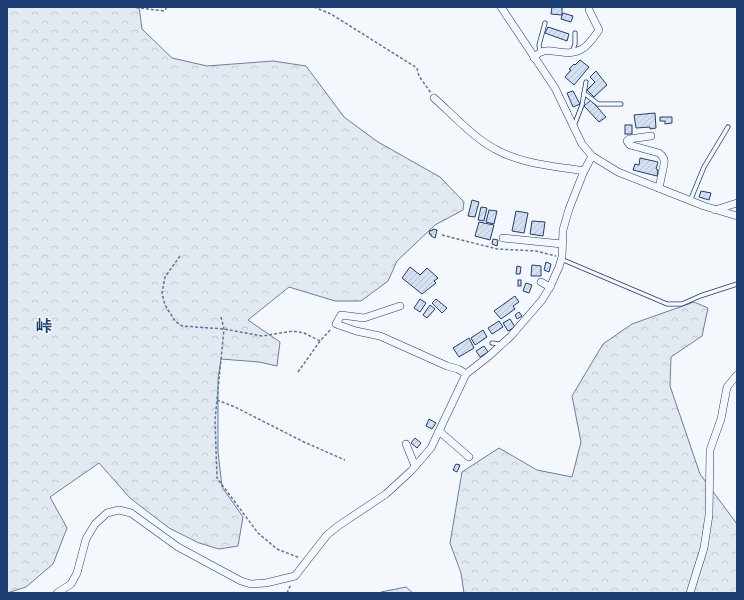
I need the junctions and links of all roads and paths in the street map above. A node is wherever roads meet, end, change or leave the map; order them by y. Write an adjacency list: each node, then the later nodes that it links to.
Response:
1 (131, 7): 2 (path)
2 (167, 7)
3 (314, 7): 13 (path)
4 (501, 7): 10 (street)
5 (589, 10): 9 (street)
6 (545, 23): 8 (lane)
7 (575, 33): 9 (lane)
8 (540, 52): 9 (street); 10 (street)
9 (572, 53)
10 (534, 58): 15 (street)
11 (586, 82): 12 (lane)
12 (584, 93): 14 (lane); 15 (lane)
13 (434, 98): 19 (street)
14 (621, 104)
15 (574, 127): 18 (street)
16 (728, 127): 21 (lane)
17 (651, 136): 20 (street)
18 (592, 156): 19 (street); 20 (street)
19 (584, 171): 27 (street)
20 (659, 188): 21 (street)
21 (690, 201): 23 (street)
22 (737, 203): 23 (street)
23 (715, 210): 24 (street)
24 (737, 216)
25 (442, 235): 29 (path)
26 (503, 238): 27 (street)
27 (562, 244): 29 (street)
28 (180, 256): 36 (path)
29 (561, 258): 31 (lane); 32 (street)
30 (541, 282): 32 (street)
31 (737, 284)
32 (550, 287): 39 (street)
33 (400, 306): 35 (street)
34 (221, 317): 36 (path)
35 (336, 324): 37 (path); 41 (street)
36 (224, 329): 37 (path); 43 (path)
37 (320, 341): 40 (path)
38 (492, 343): 39 (lane)
39 (502, 345): 41 (street)
40 (298, 372)
41 (466, 374): 44 (street)
42 (737, 375): 51 (street)
43 (216, 400): 47 (path); 49 (path)
44 (439, 431): 46 (street); 48 (street)
45 (406, 444): 48 (street)
46 (469, 457)
47 (345, 460)
48 (415, 466): 49 (street)
49 (307, 561): 50 (street)
50 (57, 593)
51 (690, 593)

